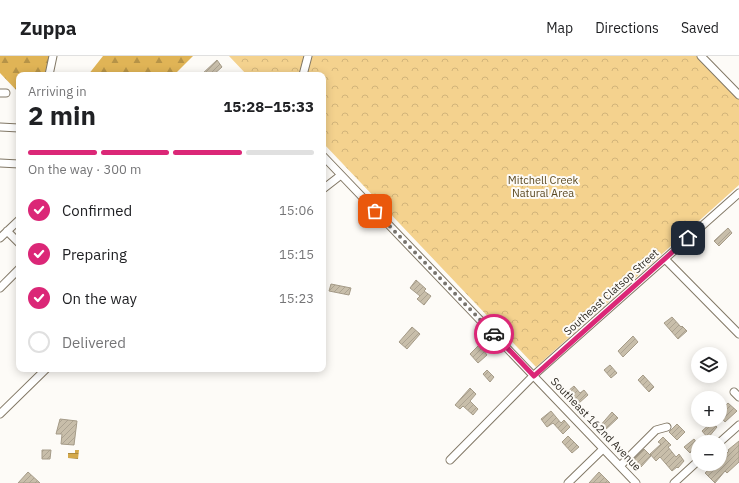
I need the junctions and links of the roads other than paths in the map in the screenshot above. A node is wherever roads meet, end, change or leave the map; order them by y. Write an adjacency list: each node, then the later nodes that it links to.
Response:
1 (52, 56): 4 (street)
2 (308, 56): 5 (street)
3 (701, 56): 6 (street)
4 (49, 72)
5 (304, 72)
6 (739, 95)
7 (0, 127): 8 (street)
8 (16, 128)
9 (326, 159): 12 (street, Southeast 162nd Avenue)
10 (0, 163): 11 (street)
11 (16, 164)
12 (341, 175): 13 (street); 24 (street, Southeast 162nd Avenue)
13 (326, 187)
14 (739, 193): 19 (street, Southeast Clatsop Street)
15 (16, 223): 16 (street)
16 (7, 231): 17 (street); 18 (street)
17 (0, 238)
18 (16, 240)
19 (665, 259): 22 (street); 24 (street, Southeast Clatsop Street)
20 (16, 272): 21 (street)
21 (0, 288)
22 (739, 334)
23 (43, 372): 25 (street)
24 (534, 376): 29 (street, Southeast 162nd Avenue); 30 (street, Southeast Clatsop Street)
25 (0, 414)
26 (739, 425): 28 (street)
27 (667, 428): 31 (street)
28 (727, 436)
29 (603, 448): 31 (street, Southeast 162nd Avenue); 33 (street)
30 (450, 460)
31 (620, 466): 34 (street, Southeast 162nd Avenue)
32 (691, 468): 35 (street)
33 (568, 483)
34 (636, 483)
35 (674, 483)

